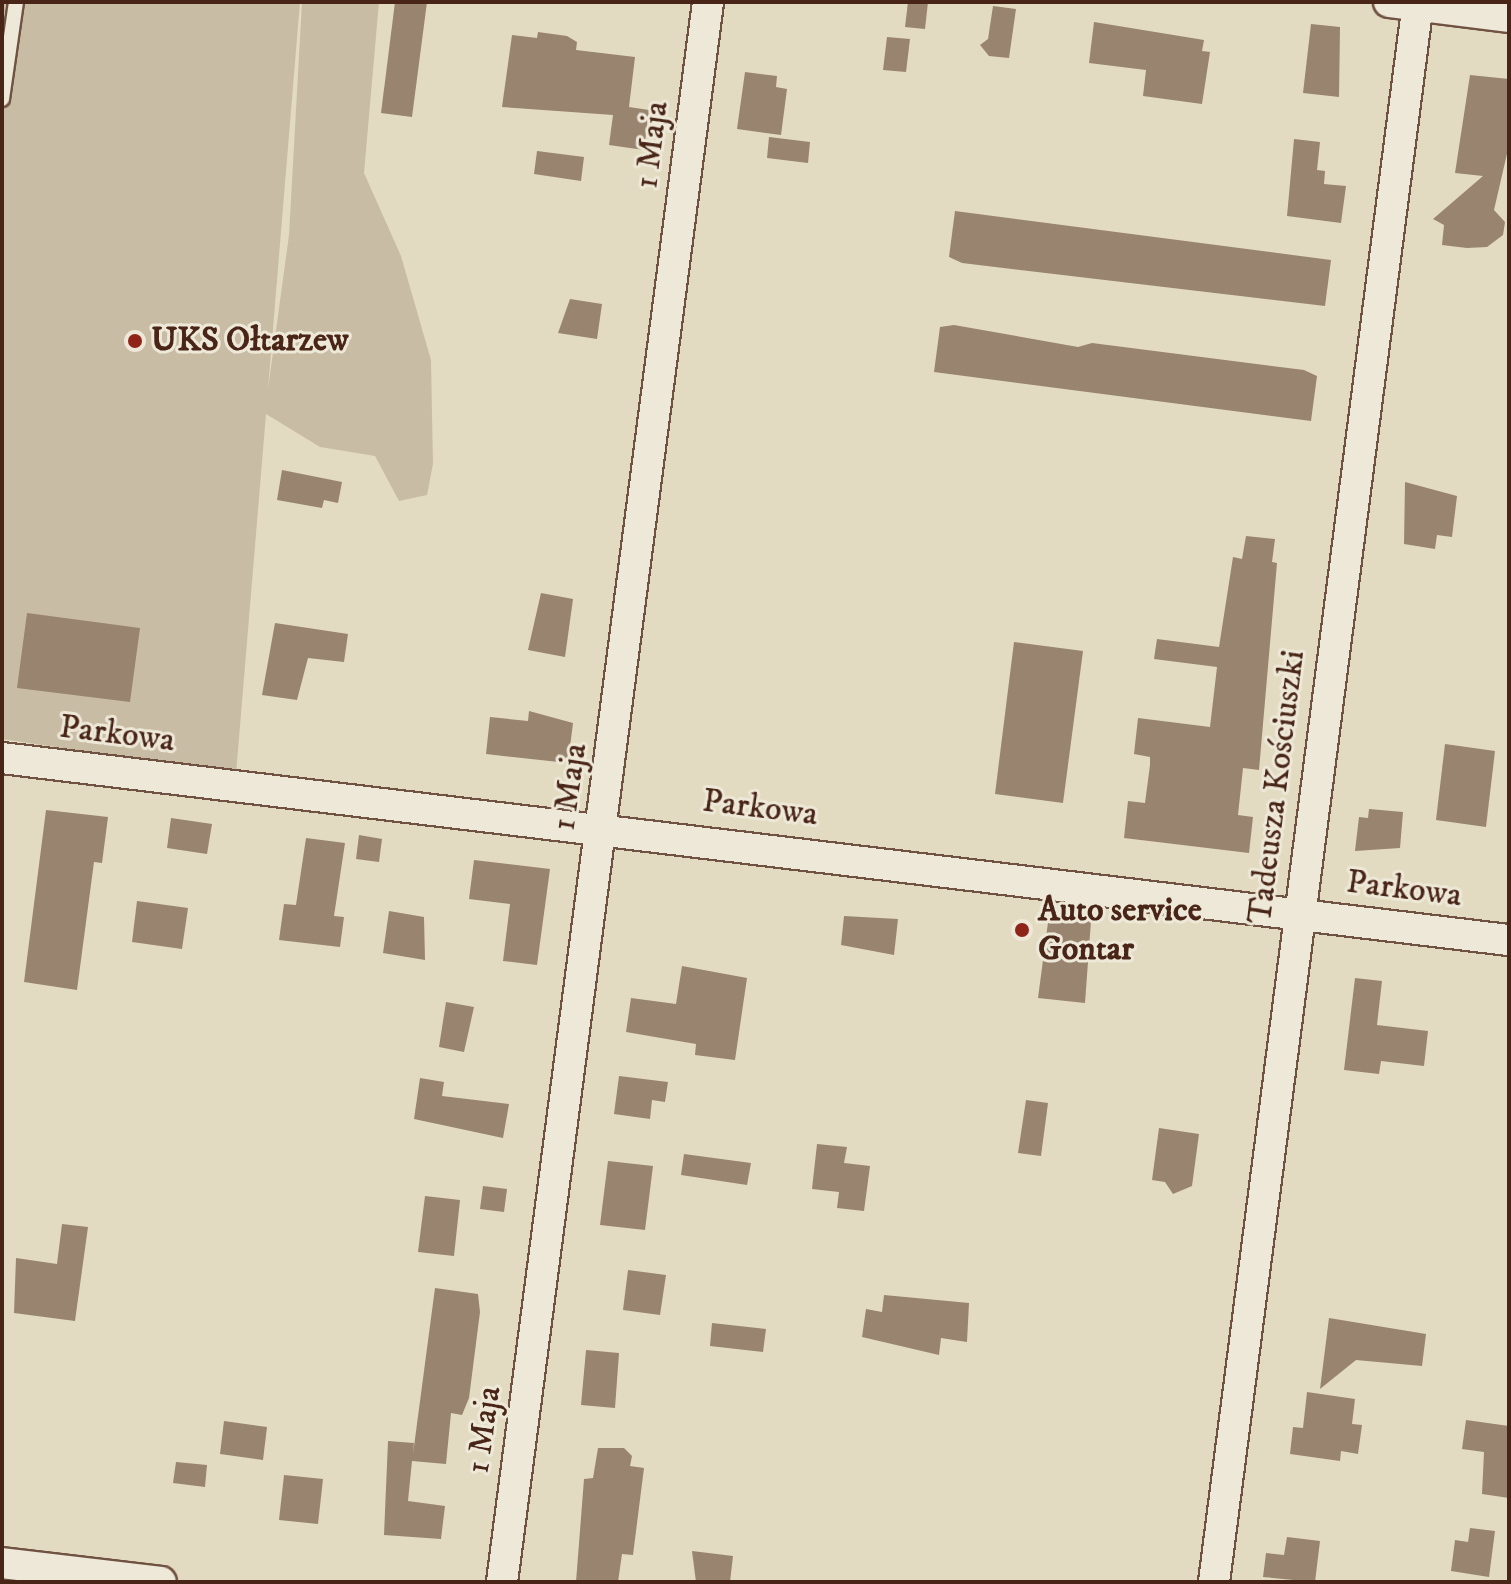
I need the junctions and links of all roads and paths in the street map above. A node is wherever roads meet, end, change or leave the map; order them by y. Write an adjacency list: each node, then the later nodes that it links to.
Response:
1 (16, 2): 5 (lane)
2 (708, 2): 7 (street, 1 Maja)
3 (1408, 3): 4 (street); 8 (street, Tadeusza Kościuszki)
4 (1509, 17)
5 (2, 99)
6 (2, 758): 7 (street, Parkowa)
7 (602, 828): 8 (street, Parkowa); 12 (street, 1 Maja)
8 (1299, 914): 9 (street, Parkowa); 13 (street, Tadeusza Kościuszki)
9 (1509, 940)
10 (2, 1563): 11 (street)
11 (161, 1582)
12 (502, 1582)
13 (1214, 1582)

